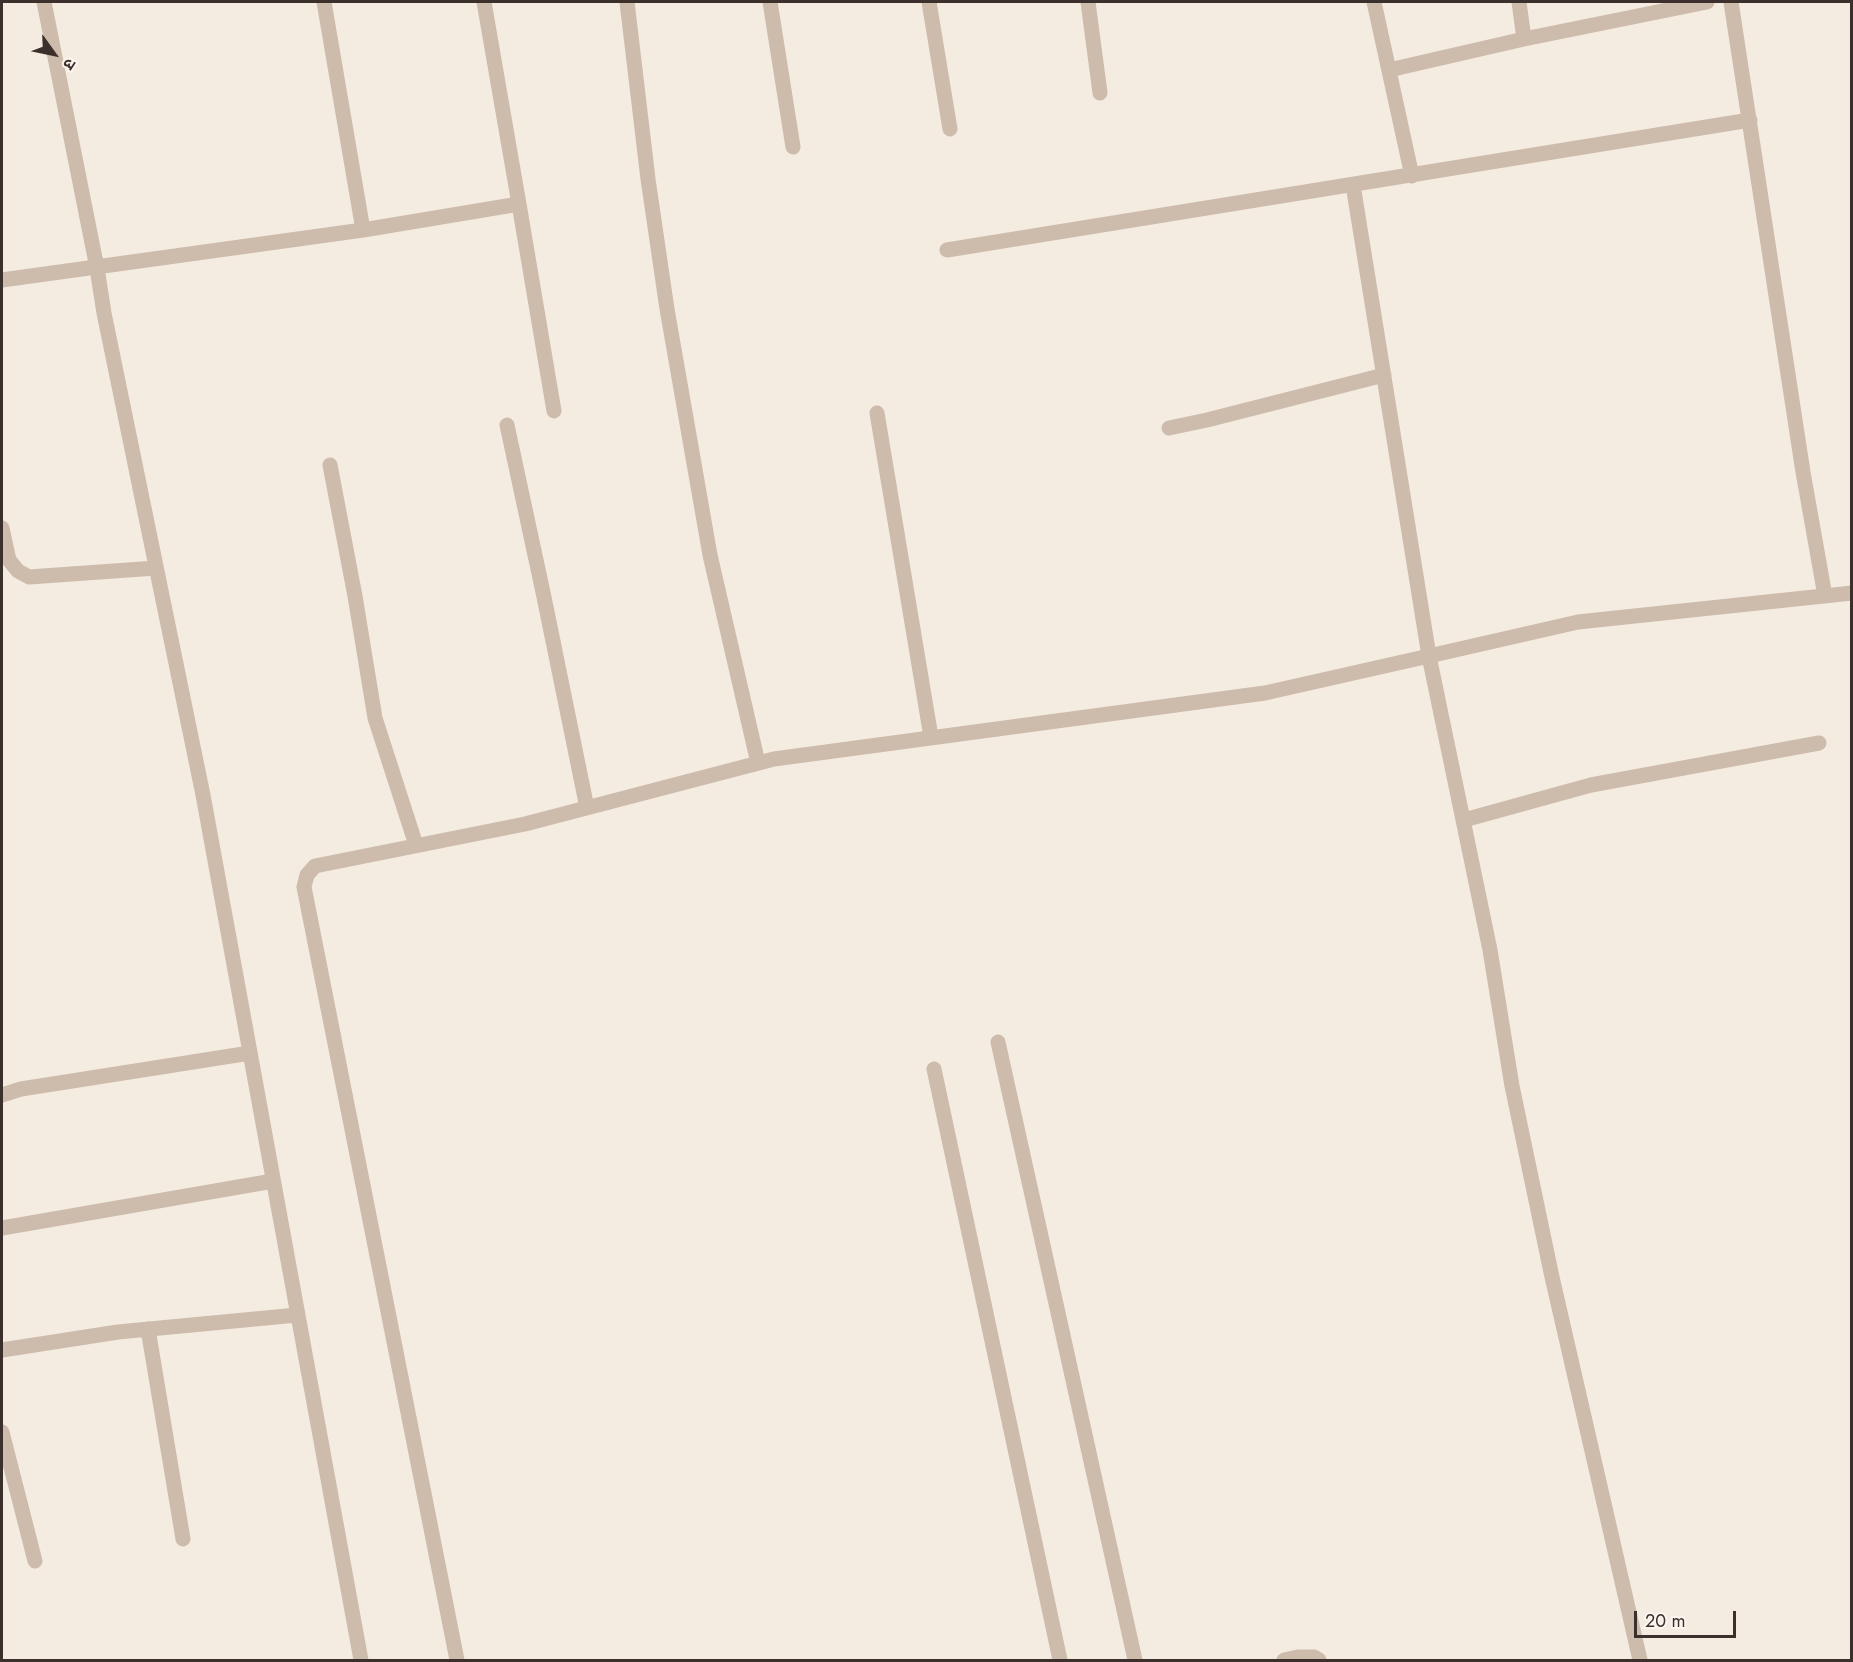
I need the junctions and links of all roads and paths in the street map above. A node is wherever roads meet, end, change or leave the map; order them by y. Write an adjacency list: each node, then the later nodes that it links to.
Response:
1 (44, 2): 24 (street)
2 (324, 2): 22 (street)
3 (484, 2): 21 (street)
4 (627, 2): 39 (street)
5 (770, 2): 18 (street)
6 (929, 2): 17 (street)
7 (1088, 2): 15 (street)
8 (1374, 2): 14 (street)
9 (1519, 2): 13 (street)
10 (1707, 2): 12 (street)
11 (1731, 2): 16 (street)
12 (1660, 6): 13 (street)
13 (1524, 39): 14 (street)
14 (1389, 70): 19 (street)
15 (1100, 93)
16 (1750, 120): 19 (street); 35 (street)
17 (950, 129)
18 (793, 147)
19 (1412, 176): 20 (street)
20 (1353, 185): 23 (street); 26 (street)
21 (519, 204): 22 (street); 27 (street)
22 (363, 230): 24 (street)
23 (947, 250)
24 (97, 268): 25 (street); 33 (street)
25 (2, 280)
26 (1384, 375): 30 (street); 36 (street)
27 (554, 411)
28 (877, 413): 37 (street)
29 (507, 425): 40 (street)
30 (1169, 428)
31 (330, 465): 42 (street)
32 (2, 528): 33 (street)
33 (156, 568): 44 (street)
34 (1851, 593): 35 (street)
35 (1825, 596): 36 (street)
36 (1429, 656): 37 (street); 41 (street)
37 (931, 737): 39 (street)
38 (1819, 743): 41 (street)
39 (758, 763): 40 (street)
40 (587, 808): 42 (street)
41 (1464, 820): 61 (street)
42 (416, 845): 56 (street)
43 (998, 1042): 58 (street)
44 (250, 1053): 46 (street); 47 (street)
45 (934, 1069): 57 (street)
46 (2, 1095)
47 (273, 1181): 48 (street); 49 (street)
48 (2, 1228)
49 (297, 1315): 50 (street); 55 (street)
50 (147, 1329): 51 (street); 53 (street)
51 (2, 1350)
52 (2, 1432): 54 (street)
53 (183, 1539)
54 (34, 1561)
55 (360, 1660)
56 (458, 1660)
57 (1060, 1660)
58 (1135, 1660)
59 (1284, 1660): 60 (street)
60 (1319, 1660)
61 (1640, 1660)

